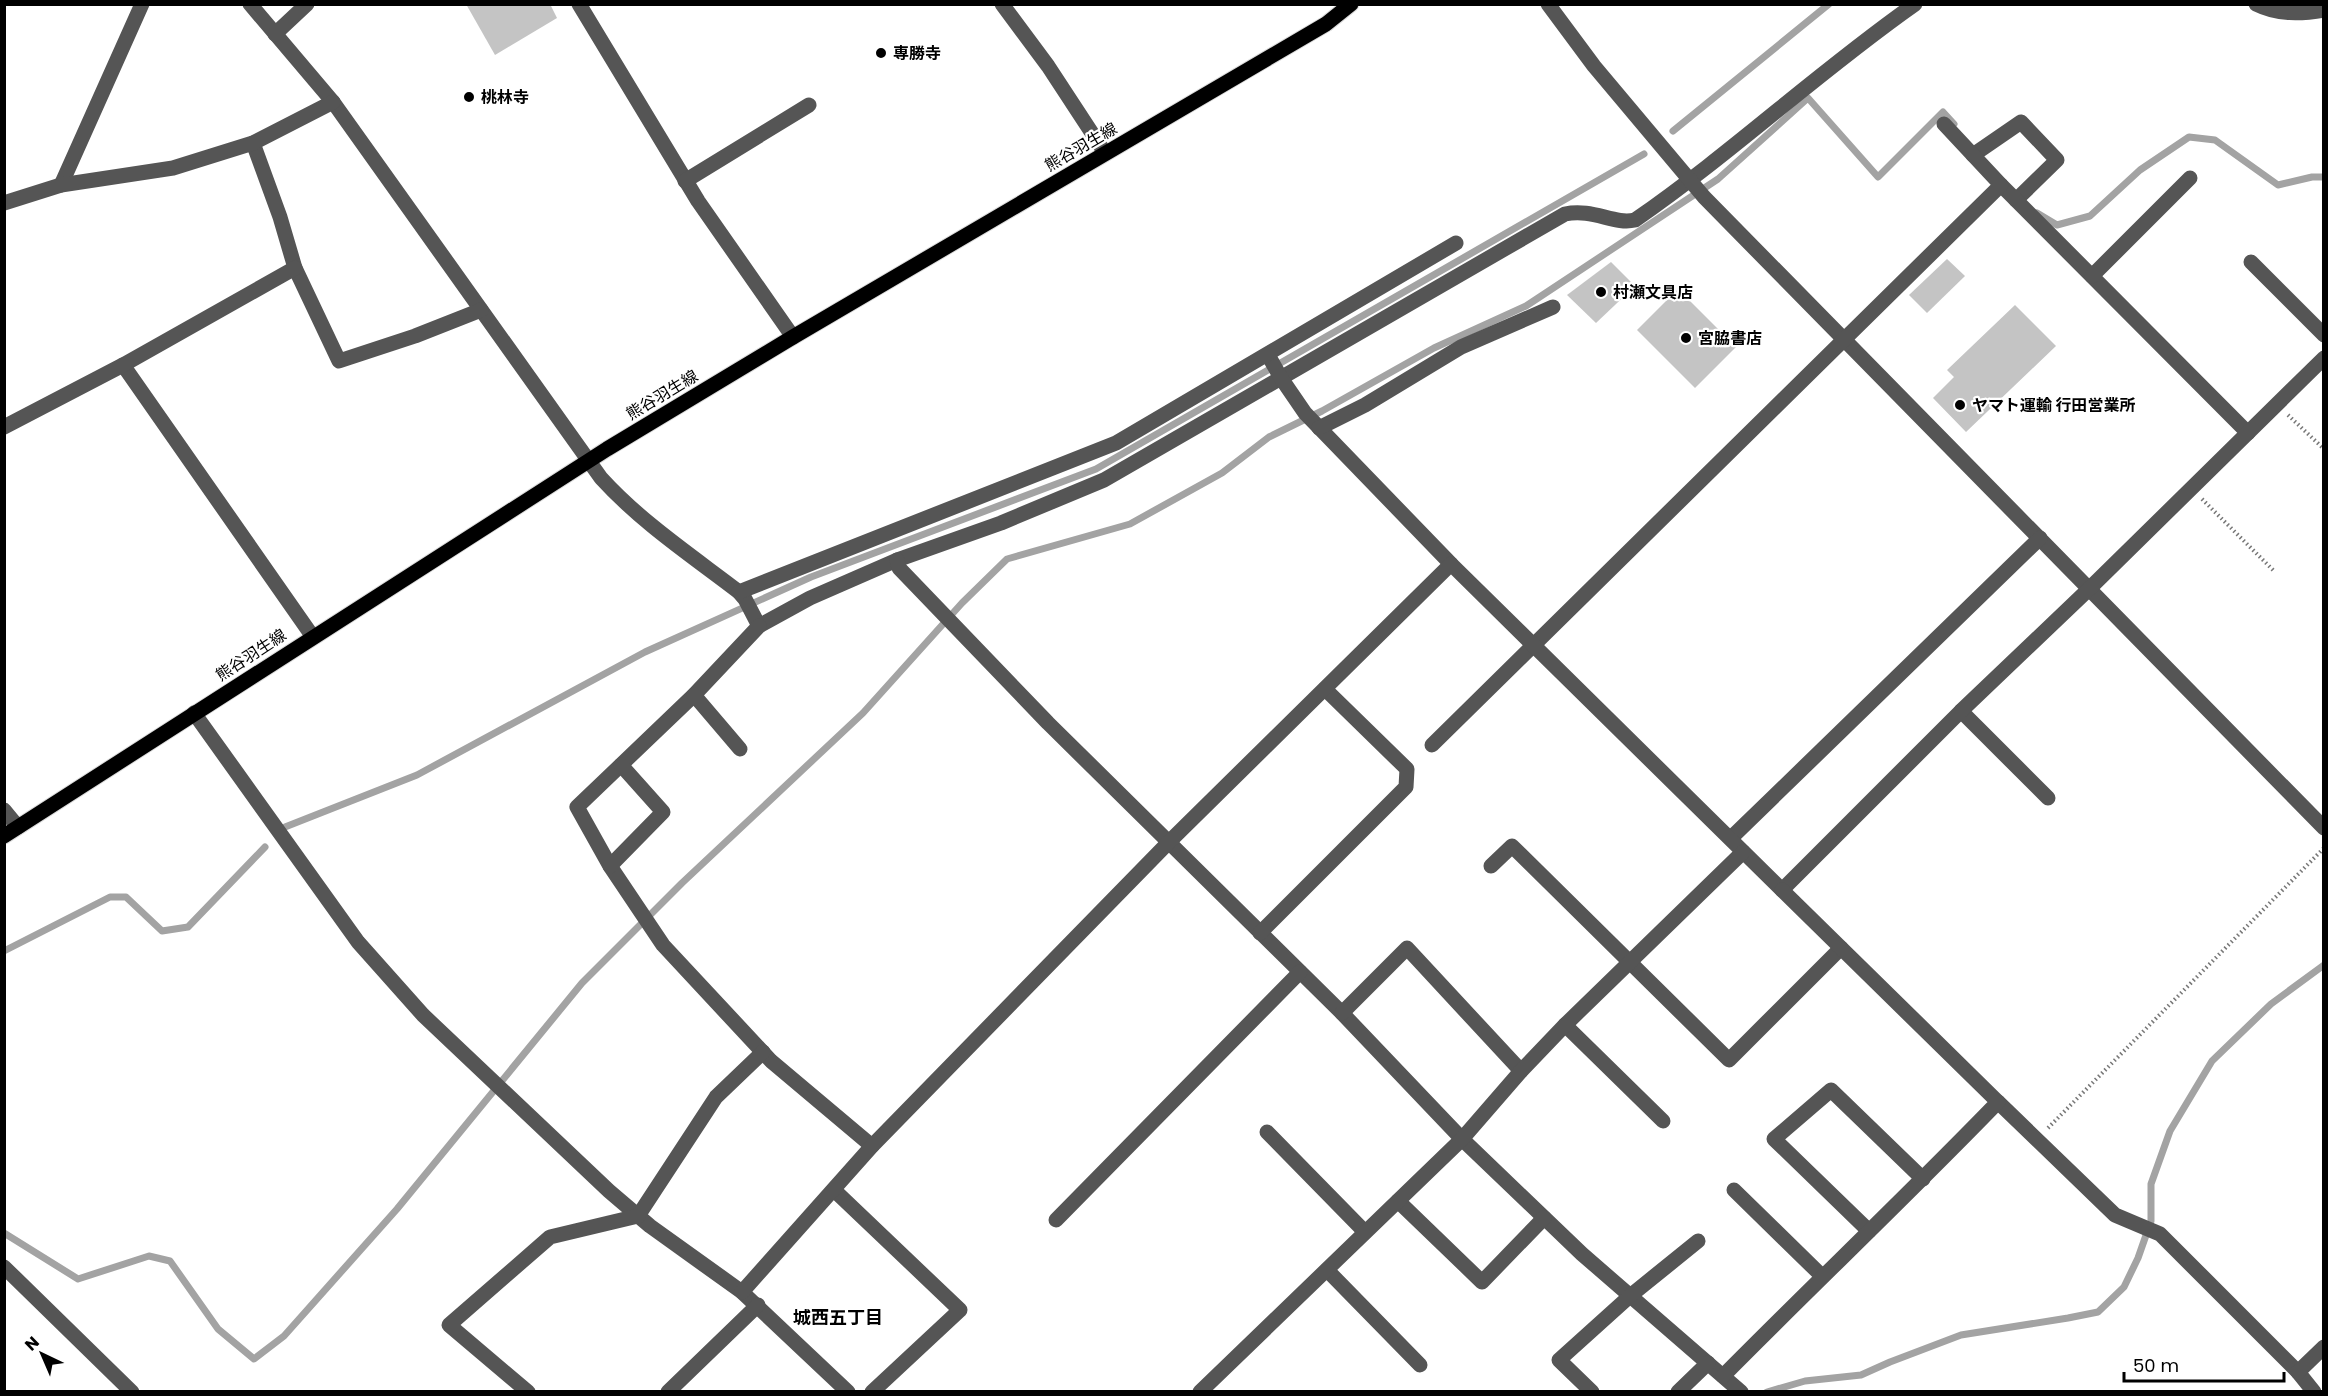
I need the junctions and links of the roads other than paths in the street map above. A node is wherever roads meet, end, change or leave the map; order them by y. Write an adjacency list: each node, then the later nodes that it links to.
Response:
1 (142, 4): 20 (street)
2 (250, 4): 11 (street)
3 (307, 4): 11 (street)
4 (579, 4): 19 (street)
5 (1002, 4): 16 (street)
6 (1351, 4): 16 (main road, 熊谷羽生線)
7 (1548, 4): 22 (street)
8 (1915, 4): 22 (street)
9 (2256, 4): 10 (street)
10 (2324, 10)
11 (274, 34): 12 (street)
12 (333, 102): 15 (street); 30 (street)
13 (809, 105): 19 (street)
14 (1944, 124): 17 (street)
15 (253, 143): 20 (street); 27 (street)
16 (1105, 153): 32 (main road, 熊谷羽生線)
17 (1973, 155): 21 (street); 23 (street)
18 (2190, 178): 28 (street)
19 (686, 181): 32 (street)
20 (62, 185): 24 (street)
21 (2001, 185): 23 (street); 33 (street)
22 (1696, 188): 33 (street); 36 (street)
23 (2016, 200): 28 (street)
24 (4, 203)
25 (1456, 243): 36 (street)
26 (2251, 262): 31 (street)
27 (295, 268): 30 (street); 35 (street)
28 (2092, 276): 39 (street)
29 (1553, 307): 37 (street)
30 (481, 310): 40 (street)
31 (2324, 335)
32 (793, 337): 40 (main road, 熊谷羽生線)
33 (1842, 339): 41 (street); 48 (street)
34 (2324, 358): 39 (street)
35 (123, 365): 38 (street); 47 (street)
36 (1274, 366): 37 (street); 42 (street); 45 (street)
37 (1313, 421): 43 (street)
38 (4, 427)
39 (2248, 433): 44 (street)
40 (589, 460): 45 (street); 47 (main road, 熊谷羽生線)
41 (2040, 538): 44 (street); 61 (street)
42 (897, 560): 46 (street); 62 (street)
43 (1451, 564): 48 (street); 49 (street)
44 (2090, 588): 51 (street); 59 (street)
45 (745, 601): 46 (street)
46 (759, 626): 50 (street)
47 (313, 637): 52 (main road, 熊谷羽生線)
48 (1533, 644): 53 (street); 61 (street)
49 (1325, 688): 62 (street); 67 (street)
50 (694, 695): 54 (street); 55 (street)
51 (1961, 711): 56 (street); 66 (street)
52 (194, 713): 58 (main road, 熊谷羽生線); 84 (street)
53 (1432, 745)
54 (740, 749)
55 (621, 765): 64 (street); 64 (street)
56 (2048, 798)
57 (4, 810): 58 (street)
58 (18, 827): 60 (main road, 熊谷羽生線)
59 (2324, 828)
60 (4, 836)
61 (1731, 838): 63 (street)
62 (1168, 843): 67 (street); 79 (street)
63 (1743, 852): 66 (street); 69 (street)
64 (610, 866): 73 (street)
65 (1491, 866): 69 (street)
66 (1782, 890): 68 (street)
67 (1260, 933): 70 (street)
68 (1841, 948): 69 (street); 75 (street)
69 (1630, 964): 72 (street)
70 (1300, 972): 71 (street); 86 (street)
71 (1342, 1013): 74 (street); 78 (street)
72 (1565, 1025): 74 (street); 76 (street)
73 (763, 1052): 79 (street); 84 (street)
74 (1521, 1071): 78 (street)
75 (1998, 1102): 80 (street); 99 (street)
76 (1663, 1121)
77 (1267, 1132): 88 (street)
78 (1462, 1139): 83 (street); 85 (street)
79 (872, 1146): 81 (street)
80 (1923, 1179): 87 (street); 87 (street)
81 (834, 1190): 93 (street); 106 (street)
82 (1734, 1190): 92 (street)
83 (1398, 1201): 85 (street); 88 (street)
84 (638, 1216): 93 (street); 103 (street)
85 (1544, 1218): 94 (street)
86 (1056, 1220)
87 (1869, 1231): 92 (street)
88 (1365, 1232): 91 (street)
89 (1698, 1241): 94 (street)
90 (4, 1267): 102 (street)
91 (1327, 1269): 98 (street); 101 (street)
92 (1822, 1276): 100 (street)
93 (742, 1292): 95 (street)
94 (1630, 1296): 97 (street); 108 (street)
95 (758, 1305): 104 (street); 105 (street)
96 (2324, 1347): 99 (street)
97 (1708, 1363): 100 (street); 109 (street)
98 (1420, 1365)
99 (2298, 1372): 111 (street)
100 (1723, 1376): 110 (street)
101 (1217, 1386): 107 (street)
102 (132, 1392)
103 (528, 1392)
104 (668, 1392)
105 (848, 1392)
106 (872, 1392)
107 (1200, 1392)
108 (1592, 1392)
109 (1678, 1392)
110 (1741, 1392)
111 (2314, 1392)

